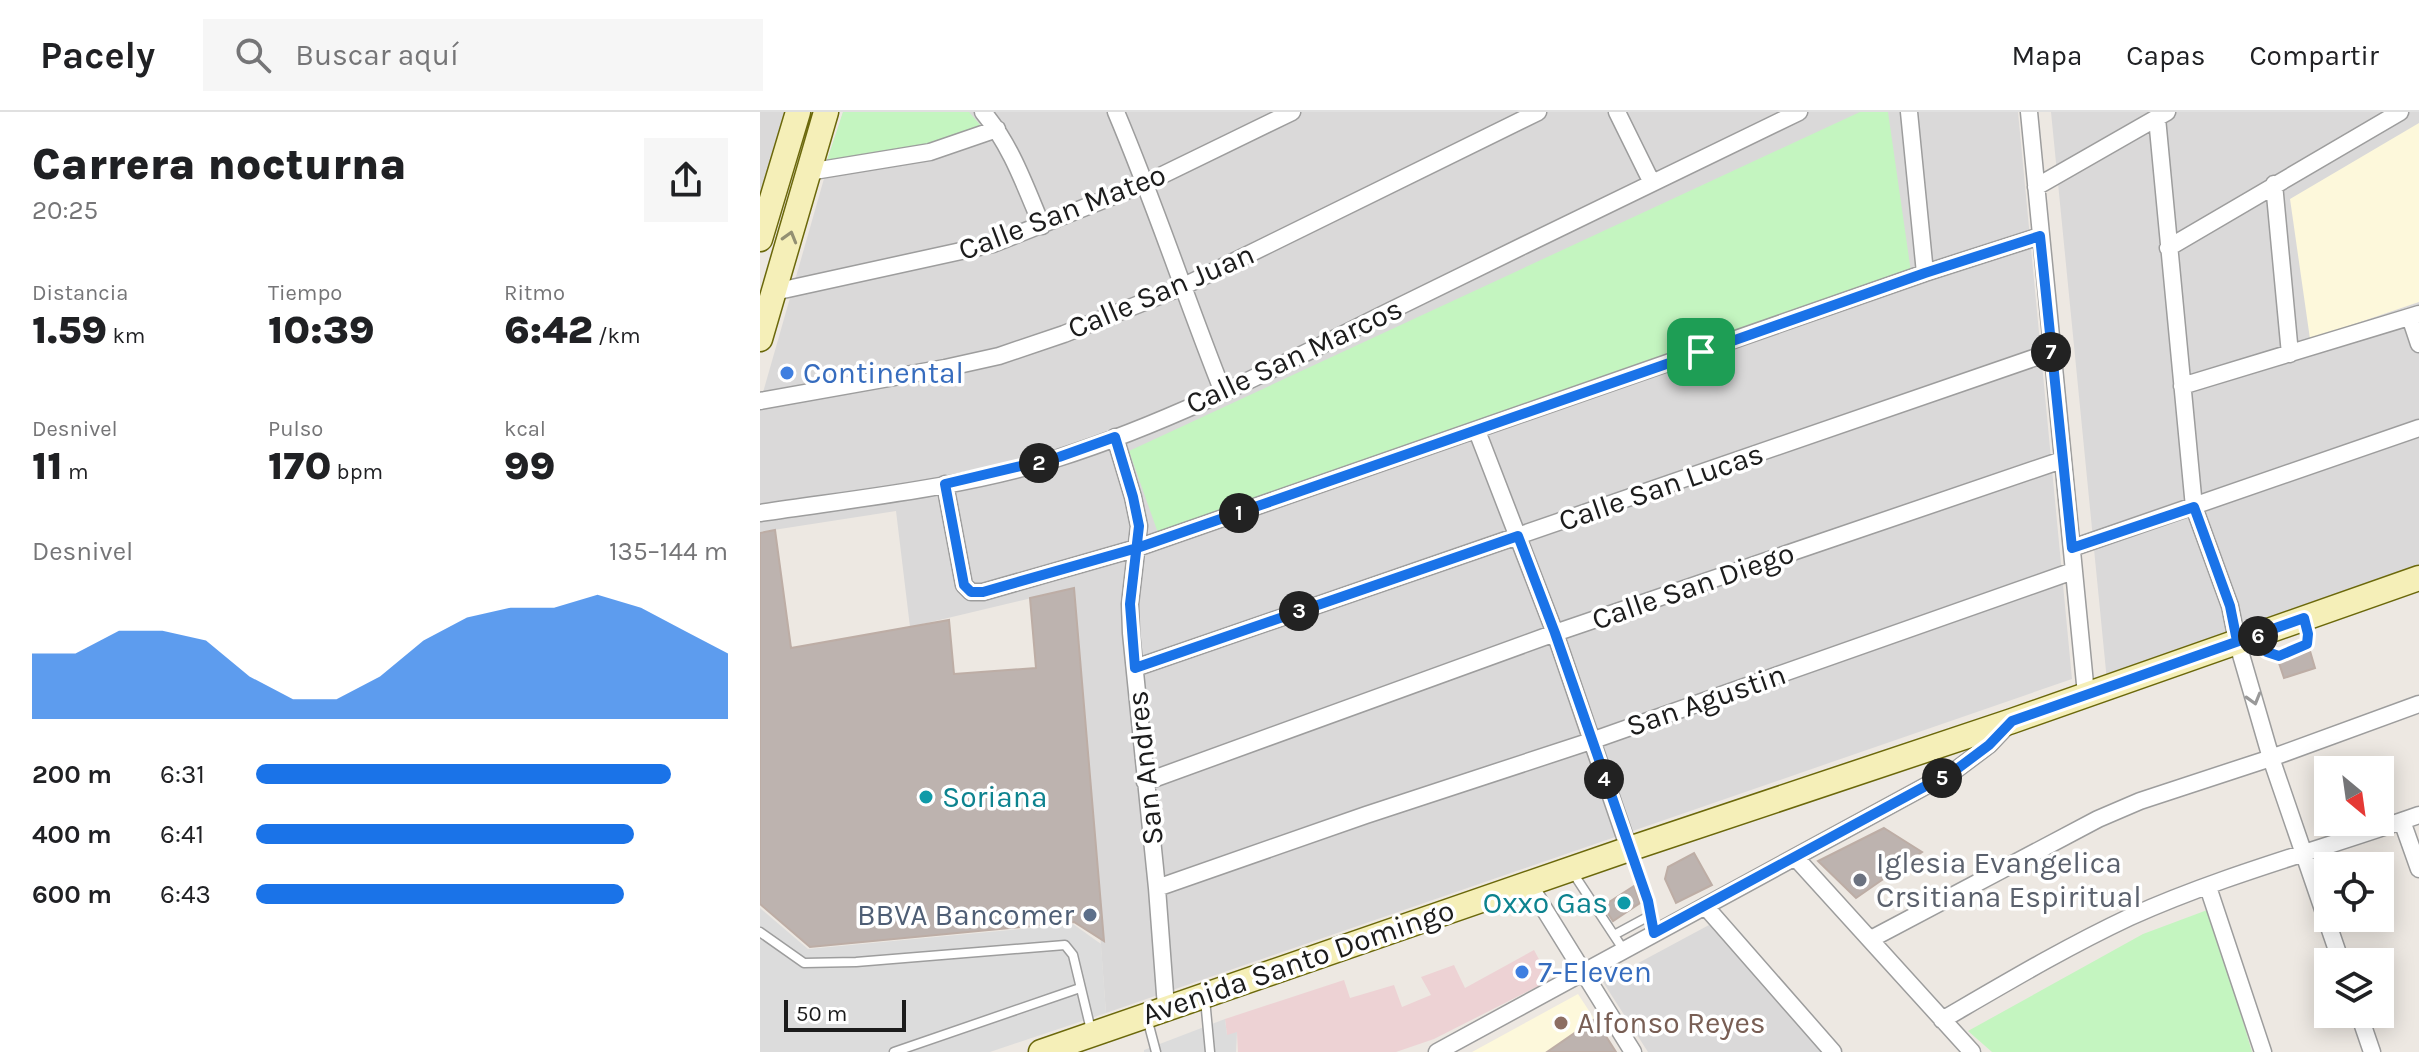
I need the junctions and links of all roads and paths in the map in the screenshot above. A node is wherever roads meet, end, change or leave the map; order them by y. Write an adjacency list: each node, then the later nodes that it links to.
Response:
1 (798, 112): 21 (main road)
2 (826, 112): 14 (main road)
3 (983, 112): 13 (street)
4 (1116, 112): 15 (street)
5 (1292, 112): 15 (street, Calle San Mateo)
6 (1538, 112): 24 (street, Calle San Juan)
7 (1617, 112): 16 (street)
8 (1799, 112): 16 (street, Calle San Marcos)
9 (1909, 112): 23 (street)
10 (2029, 112): 18 (street)
11 (2400, 112): 17 (street)
12 (2162, 115): 18 (street); 22 (street)
13 (997, 129): 14 (street); 19 (street)
14 (808, 172): 25 (main road, one-way to 14)
15 (1146, 183): 19 (street, Calle San Mateo); 24 (street)
16 (1652, 183): 32 (street, Calle San Marcos)
17 (2274, 184): 22 (street); 30 (street)
18 (2036, 187): 20 (street)
19 (1042, 226): 25 (street, Calle San Mateo)
20 (2040, 236): 23 (street); 29 (street)
21 (760, 239)
22 (2168, 248): 31 (street)
23 (1925, 273): 35 (street)
24 (1182, 287): 32 (street); 33 (street, Calle San Juan)
25 (774, 292): 27 (main road)
26 (2415, 315): 28 (street); 30 (street)
27 (761, 334)
28 (2419, 344)
29 (2051, 352): 37 (street); 41 (street, Calle San Lucas)
30 (2290, 354): 31 (street)
31 (2182, 386): 39 (street)
32 (1223, 392): 36 (street, Calle San Marcos)
33 (760, 401)
34 (2419, 428): 39 (street)
35 (1477, 431): 41 (street); 42 (street)
36 (1115, 437): 38 (street, Calle San Marcos); 42 (street, San Andres)
37 (2062, 460): 43 (street); 46 (street, Calle San Diego)
38 (945, 484): 40 (street, Calle San Marcos); 42 (street)
39 (2194, 507): 43 (street); 47 (street)
40 (760, 513)
41 (1518, 536): 46 (street); 48 (street, Calle San Lucas)
42 (1137, 548): 48 (street, San Andres)
43 (2072, 548): 44 (street)
44 (2073, 571): 49 (street); 52 (street, San Agustin)
45 (2419, 578): 47 (main road, Avenida Santo Domingo)
46 (1555, 633): 52 (street); 54 (street, Calle San Diego)
47 (2247, 637): 49 (main road, Avenida Santo Domingo); 53 (street, one-way to 53)
48 (1135, 668): 54 (street, San Andres)
49 (2086, 694): 51 (main road, Avenida Santo Domingo)
50 (2419, 704): 53 (street)
51 (2012, 721): 57 (main road, Avenida Santo Domingo); 59 (street)
52 (1591, 741): 57 (street); 64 (street, San Agustin)
53 (2271, 758): 58 (street); 69 (street)
54 (1145, 782): 64 (street, San Andres)
55 (2419, 815): 56 (street)
56 (2402, 821): 58 (street); 61 (street)
57 (1629, 849): 60 (main road, Avenida Santo Domingo); 66 (lane)
58 (2304, 854): 63 (street); 71 (street)
59 (1795, 857): 65 (street); 69 (street)
60 (1570, 869): 62 (main road, Avenida Santo Domingo); 70 (lane)
61 (2419, 869)
62 (1528, 883): 72 (street); 74 (main road, Avenida Santo Domingo)
63 (2208, 887): 76 (street); 87 (street)
64 (1157, 888): 75 (street, San Andres)
65 (1705, 906): 68 (street); 85 (street)
66 (1651, 915): 68 (lane); 70 (lane)
67 (760, 932): 73 (lane)
68 (1654, 933): 70 (street)
69 (1871, 939): 76 (street)
70 (1619, 942): 72 (street)
71 (2336, 948)
72 (1583, 970): 83 (street); 84 (street)
73 (1080, 988): 78 (lane); 79 (lane)
74 (1205, 994): 75 (main road, Avenida Santo Domingo); 82 (lane)
75 (1156, 1011): 78 (main road, Avenida Santo Domingo); 81 (lane)
76 (1942, 1020): 86 (street)
77 (2364, 1028): 88 (street)
78 (1092, 1035): 80 (main road, Avenida Santo Domingo)
79 (894, 1052)
80 (1041, 1052)
81 (1156, 1052)
82 (1210, 1052)
83 (1437, 1052)
84 (1633, 1052)
85 (1833, 1052)
86 (1972, 1052)
87 (2263, 1052)
88 (2372, 1052)

